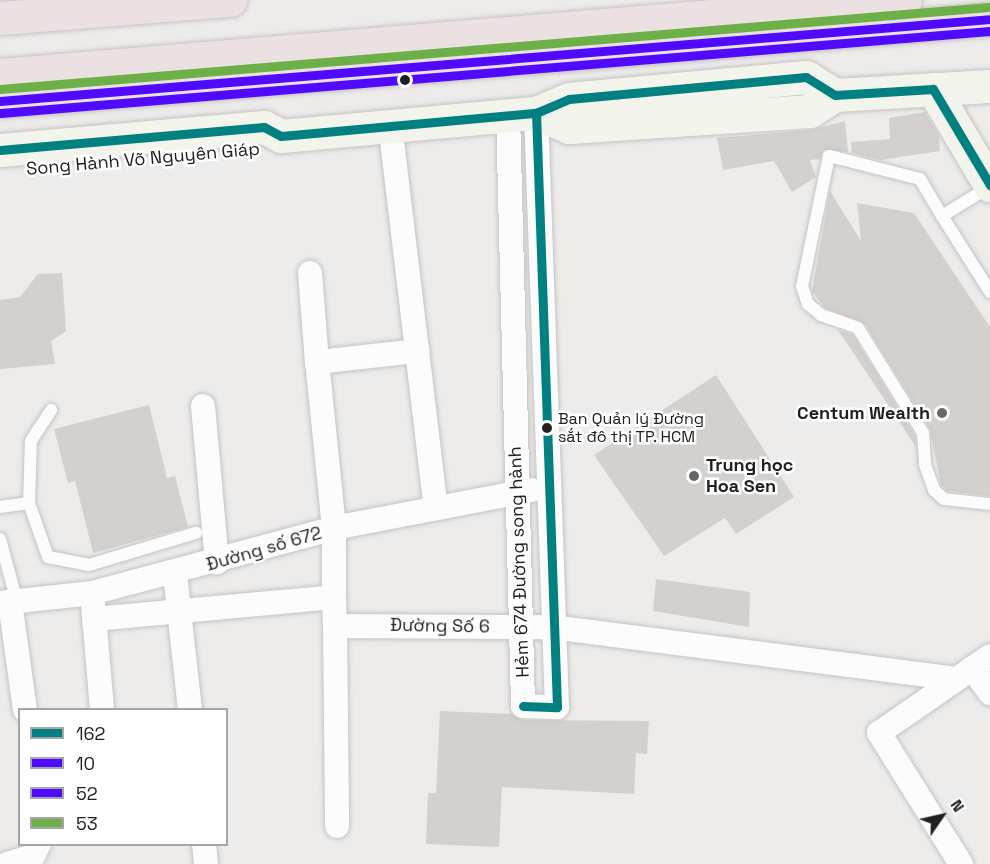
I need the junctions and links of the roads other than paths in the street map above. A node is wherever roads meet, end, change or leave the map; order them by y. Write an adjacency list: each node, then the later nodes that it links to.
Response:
1 (230, 0): 3 (highway)
2 (905, 0): 5 (highway)
3 (0, 18)
4 (990, 19): 8 (highway)
5 (0, 75)
6 (986, 82): 7 (main road, Song Hành Võ Nguyên Giáp)
7 (933, 89): 9 (main road, Song Hành Võ Nguyên Giáp); 14 (main road)
8 (0, 101)
9 (522, 113): 10 (main road, Song Hành Võ Nguyên Giáp); 22 (street, Hẻm 674 Đường song hành); 23 (street, Hẻm 674 Đường song hành)
10 (390, 124): 11 (main road, Song Hành Võ Nguyên Giáp); 18 (street)
11 (280, 136): 12 (main road, Song Hành Võ Nguyên Giáp); 13 (main road, Song Hành Võ Nguyên Giáp)
12 (0, 150)
13 (0, 171)
14 (990, 186): 15 (lane)
15 (942, 216): 17 (lane); 25 (lane)
16 (310, 273): 19 (street)
17 (990, 292)
18 (417, 351): 19 (street); 27 (street)
19 (317, 362): 28 (street)
20 (203, 406): 31 (street)
21 (51, 410): 24 (lane)
22 (548, 486): 23 (street, Đường số 672); 40 (street, Hẻm 674 Đường song hành)
23 (516, 494): 27 (street, Đường số 672); 39 (street, Hẻm 674 Đường song hành)
24 (29, 503): 26 (lane); 29 (lane)
25 (990, 504)
26 (0, 507)
27 (436, 508): 28 (street, Đường số 672)
28 (334, 528): 31 (street, Đường số 672); 34 (street)
29 (196, 533)
30 (0, 539): 35 (lane)
31 (217, 562): 32 (street, Đường số 672)
32 (175, 574): 33 (street, Đường số 672); 36 (street)
33 (92, 593): 35 (street, Đường số 672); 37 (street)
34 (334, 597): 36 (street); 38 (street)
35 (9, 602): 43 (street)
36 (180, 615): 37 (street); 45 (street)
37 (94, 619): 44 (street)
38 (334, 626): 39 (street, Đường Số 6); 46 (street)
39 (522, 627): 40 (street, Đường Số 6); 40 (street, Hẻm 674 Đường song hành)
40 (552, 627): 41 (street, Đường Số 6)
41 (973, 668): 42 (street); 51 (street)
42 (990, 693)
43 (26, 708)
44 (102, 708)
45 (190, 708)
46 (337, 826)
47 (38, 846): 49 (street)
48 (204, 846): 50 (street)
49 (7, 864)
50 (206, 864)
51 (961, 864)

